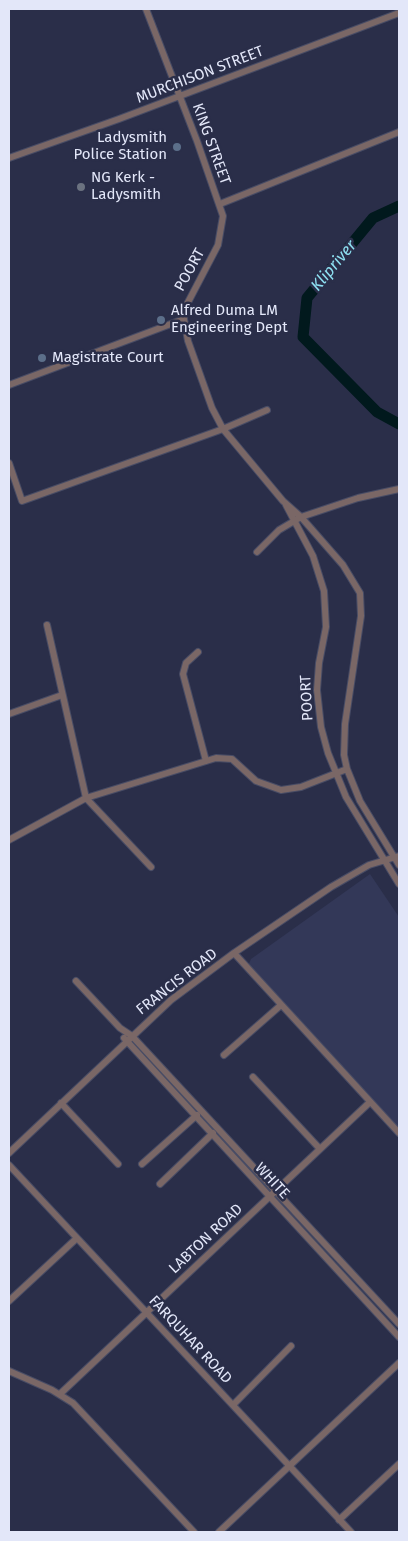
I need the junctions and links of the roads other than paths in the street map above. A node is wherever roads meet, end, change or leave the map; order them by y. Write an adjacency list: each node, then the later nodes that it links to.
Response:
1 (146, 9): 3 (street, KING STREET)
2 (399, 13): 3 (street, MURCHISON STREET)
3 (180, 95): 5 (street, MURCHISON STREET); 6 (street, KING STREET)
4 (399, 132): 6 (street)
5 (9, 158)
6 (220, 204): 7 (street, POORT)
7 (184, 319): 8 (street); 10 (street, POORT)
8 (9, 385)
9 (267, 410): 10 (street)
10 (223, 429): 11 (street); 13 (street, POORT)
11 (9, 464)
12 (399, 489): 14 (street)
13 (284, 501): 14 (street, POORT); 15 (street, POORT)
14 (301, 517): 15 (street); 22 (street, POORT)
15 (294, 520): 16 (street); 23 (street, POORT)
16 (257, 552)
17 (47, 625): 19 (street)
18 (198, 652): 21 (street)
19 (62, 694): 20 (street); 24 (street)
20 (9, 714)
21 (206, 761): 23 (street); 24 (street)
22 (347, 770): 23 (street); 26 (street, POORT)
23 (335, 774): 27 (street, POORT)
24 (86, 798): 25 (street); 29 (street)
25 (9, 840)
26 (397, 857): 27 (street, FRANCIS ROAD); 28 (street, POORT)
27 (384, 860): 30 (street, POORT); 31 (street, FRANCIS ROAD)
28 (399, 865)
29 (152, 867)
30 (399, 884)
31 (234, 953): 33 (street); 35 (street, FRANCIS ROAD)
32 (76, 981): 34 (street)
33 (281, 1004): 37 (street); 39 (street)
34 (120, 1028): 35 (street, WHITE); 36 (street, WHITE)
35 (132, 1036): 36 (street, FRANCIS ROAD); 41 (street, WHITE)
36 (126, 1041): 40 (street, FRANCIS ROAD); 42 (street, WHITE)
37 (224, 1056)
38 (254, 1077): 46 (street)
39 (370, 1102): 44 (street); 46 (street, LABTON ROAD)
40 (61, 1103): 47 (street, FRANCIS ROAD); 48 (street)
41 (202, 1111): 42 (street); 43 (street, WHITE)
42 (195, 1116): 45 (street, WHITE); 49 (street)
43 (218, 1128): 45 (street); 52 (street, WHITE)
44 (399, 1133)
45 (212, 1134): 51 (street); 53 (street, WHITE)
46 (320, 1149): 52 (street, LABTON ROAD)
47 (9, 1153)
48 (118, 1164)
49 (142, 1164)
50 (9, 1166): 54 (street, FARQUHAR ROAD)
51 (160, 1184)
52 (276, 1190): 53 (street, LABTON ROAD); 55 (street, WHITE)
53 (270, 1196): 56 (street, WHITE); 58 (street, LABTON ROAD)
54 (77, 1238): 57 (street); 58 (street, FARQUHAR ROAD)
55 (346, 1266): 56 (street); 59 (street, WHITE)
56 (340, 1272): 60 (street, WHITE)
57 (9, 1301)
58 (147, 1312): 64 (street, LABTON ROAD); 65 (street, FARQUHAR ROAD)
59 (399, 1324)
60 (399, 1337)
61 (290, 1346): 65 (street)
62 (399, 1364): 67 (street)
63 (9, 1370): 64 (street)
64 (60, 1394): 69 (street)
65 (233, 1405): 67 (street, FARQUHAR ROAD)
66 (399, 1464): 68 (street)
67 (289, 1466): 68 (street, FARQUHAR ROAD); 70 (street)
68 (339, 1520): 71 (street, FARQUHAR ROAD)
69 (194, 1532)
70 (219, 1532)
71 (351, 1532)

